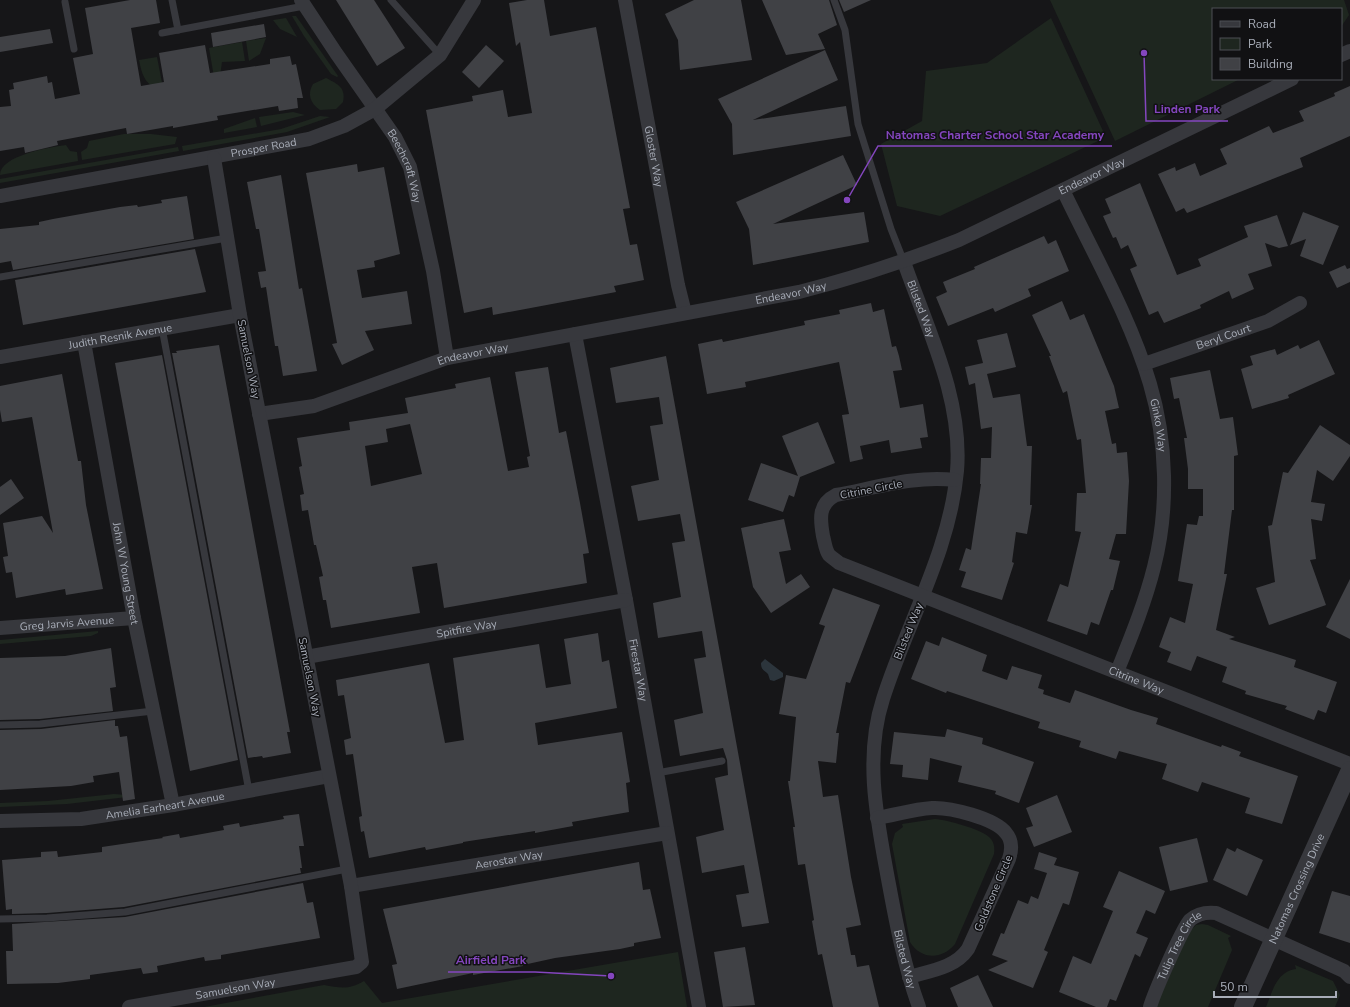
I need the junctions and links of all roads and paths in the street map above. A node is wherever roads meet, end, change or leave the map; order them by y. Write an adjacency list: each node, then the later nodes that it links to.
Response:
1 (172, 0): 8 (lane)
2 (391, 0): 11 (lane)
3 (474, 0): 11 (street, Prosper Road)
4 (626, 0): 21 (street, Gloster Way)
5 (834, 0): 18 (lane)
6 (65, 2): 10 (lane)
7 (302, 3): 8 (lane); 13 (street, Beechcraft Way)
8 (178, 30): 9 (lane)
9 (162, 33)
10 (74, 49)
11 (440, 56): 13 (street, Prosper Road)
12 (1290, 80): 15 (street, Endeavor Way)
13 (375, 108): 14 (street, Prosper Road); 27 (street, Beechcraft Way)
14 (214, 158): 16 (street, Prosper Road); 17 (street, Samuelson Way)
15 (1063, 190): 18 (street, Endeavor Way); 28 (street, Ginko Way)
16 (0, 196)
17 (227, 238): 19 (lane); 22 (street, Samuelson Way)
18 (904, 262): 21 (street, Endeavor Way); 30 (street, Bilsted Way)
19 (0, 277)
20 (1300, 303): 28 (street, Beryl Court)
21 (684, 313): 24 (street, Endeavor Way)
22 (240, 315): 23 (street, Judith Resnik Avenue); 29 (street, Samuelson Way)
23 (162, 327): 25 (street, Judith Resnik Avenue); 44 (lane)
24 (575, 334): 27 (street, Endeavor Way); 32 (street, Firestar Way)
25 (84, 342): 26 (street, Judith Resnik Avenue); 33 (street, John W Young Street)
26 (0, 357)
27 (447, 358): 29 (street, Endeavor Way)
28 (1144, 364): 36 (street, Ginko Way)
29 (260, 414): 35 (street, Samuelson Way)
30 (955, 480): 31 (street, Bilsted Way); 31 (street, Citrine Circle)
31 (922, 596): 36 (street, Citrine Way); 46 (street, Bilsted Way)
32 (626, 600): 35 (street, Spitfire Way); 42 (street, Firestar Way)
33 (134, 618): 34 (street, Greg Jarvis Avenue); 37 (street, John W Young Street)
34 (0, 628)
35 (306, 657): 43 (street, Samuelson Way)
36 (1117, 672): 40 (street, Citrine Way)
37 (153, 711): 38 (lane); 45 (street, John W Young Street)
38 (0, 725)
39 (722, 761): 42 (lane)
40 (1350, 764)
41 (1350, 770): 52 (street, Natomas Crossing Drive)
42 (657, 773): 48 (street, Firestar Way)
43 (329, 776): 44 (street, Amelia Earheart Avenue); 49 (street, Samuelson Way)
44 (249, 791): 45 (street, Amelia Earheart Avenue)
45 (173, 805): 47 (street, Amelia Earheart Avenue)
46 (877, 818): 53 (street, Bilsted Way); 53 (street, Goldstone Circle)
47 (0, 821)
48 (667, 833): 50 (street, Aerostar Way); 56 (street, Firestar Way)
49 (347, 869): 50 (street, Samuelson Way); 51 (lane)
50 (351, 886): 55 (street, Samuelson Way)
51 (0, 919)
52 (1274, 939): 54 (street, Tulip Tree Circle); 58 (street, Tulip Tree Circle); 59 (street, Natomas Crossing Drive)
53 (909, 977): 57 (street, Bilsted Way)
54 (1350, 977)
55 (129, 1007)
56 (700, 1007)
57 (919, 1007)
58 (1150, 1007)
59 (1243, 1007)

